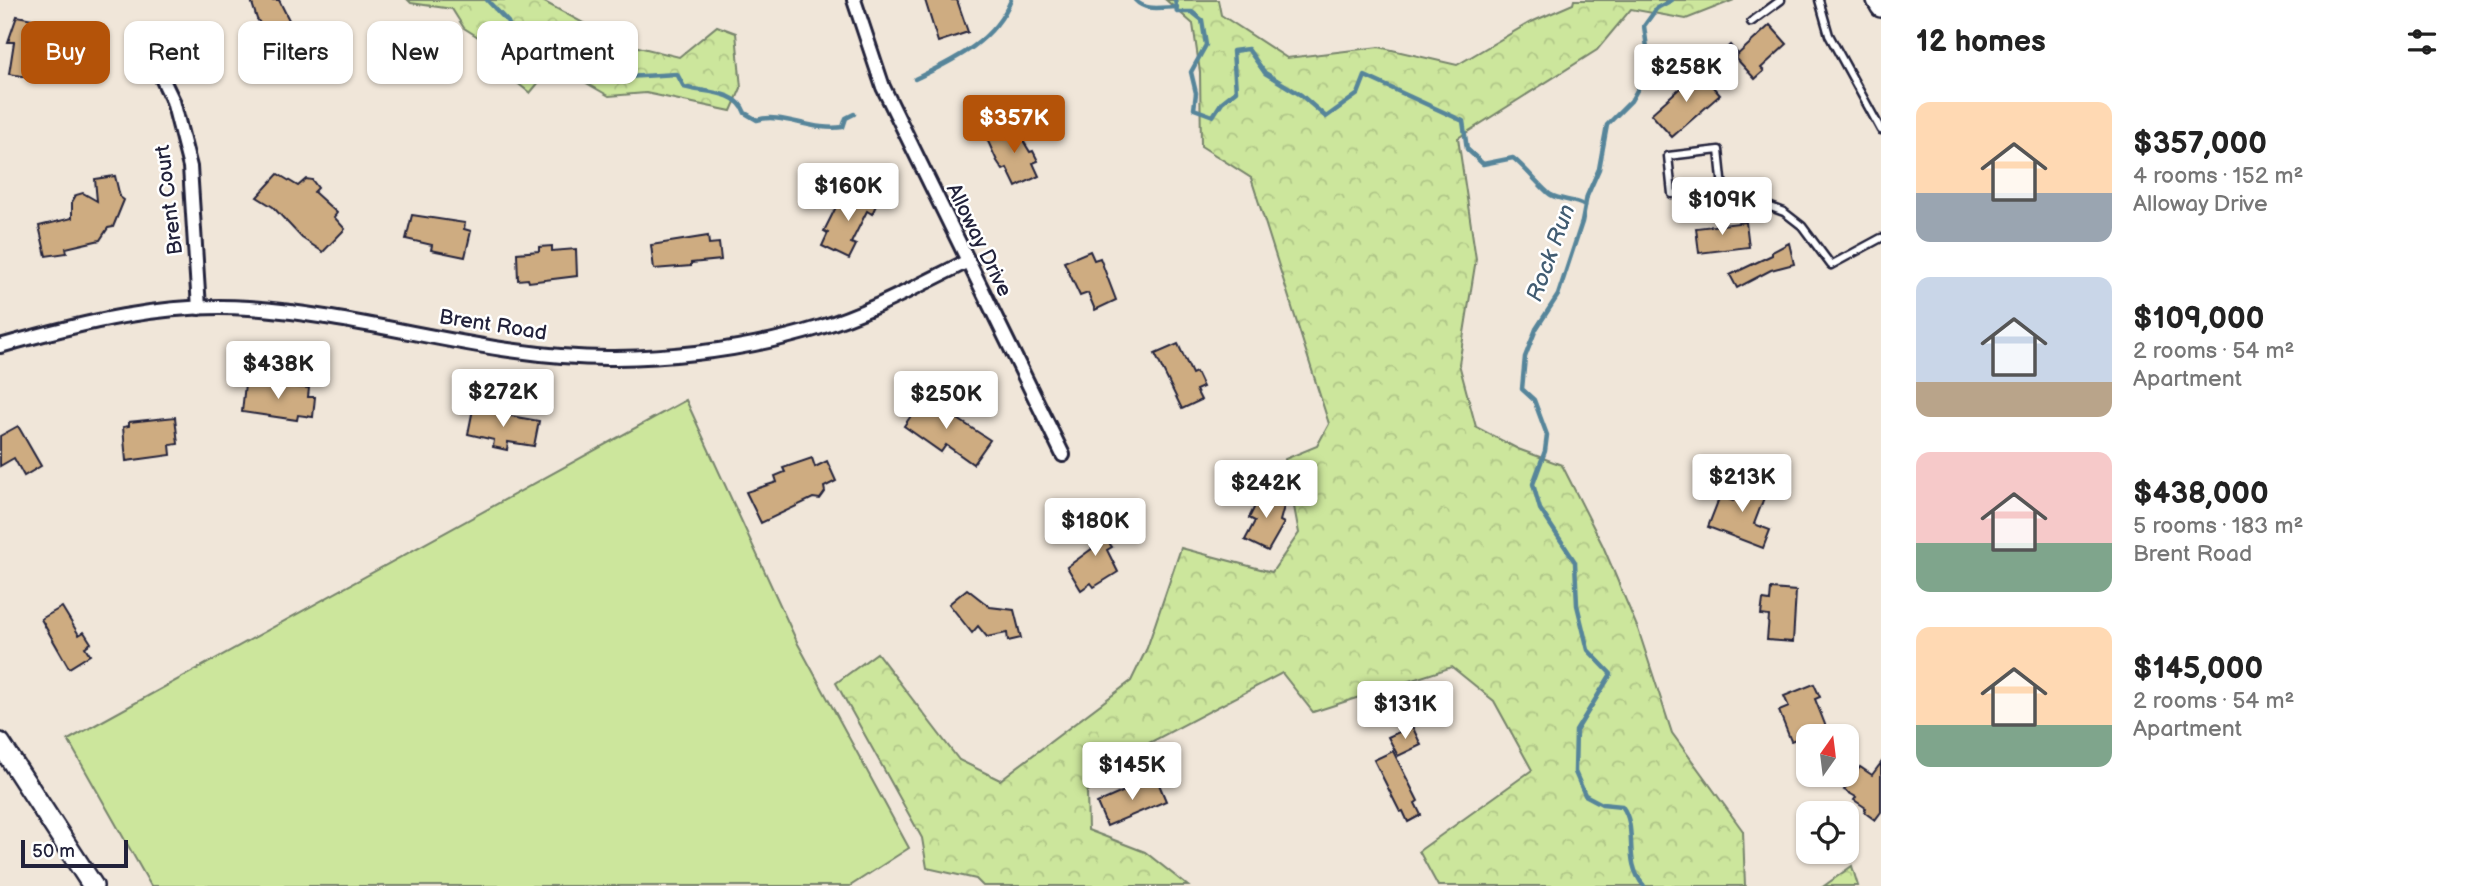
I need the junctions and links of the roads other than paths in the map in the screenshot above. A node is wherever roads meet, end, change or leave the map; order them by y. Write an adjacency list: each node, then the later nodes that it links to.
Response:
1 (854, 0): 11 (street, Alloway Drive)
2 (1781, 0): 6 (lane)
3 (1818, 0): 8 (lane)
4 (1877, 0): 5 (street)
5 (1881, 7)
6 (1751, 22)
7 (165, 84): 12 (street, Brent Court)
8 (1881, 130)
9 (1723, 189): 9 (lane); 10 (lane)
10 (1881, 238)
11 (968, 261): 12 (street, Brent Road); 14 (street, Alloway Drive)
12 (199, 308): 13 (street, Brent Road)
13 (0, 346)
14 (1063, 455)
15 (0, 743): 16 (street)
16 (93, 886)

